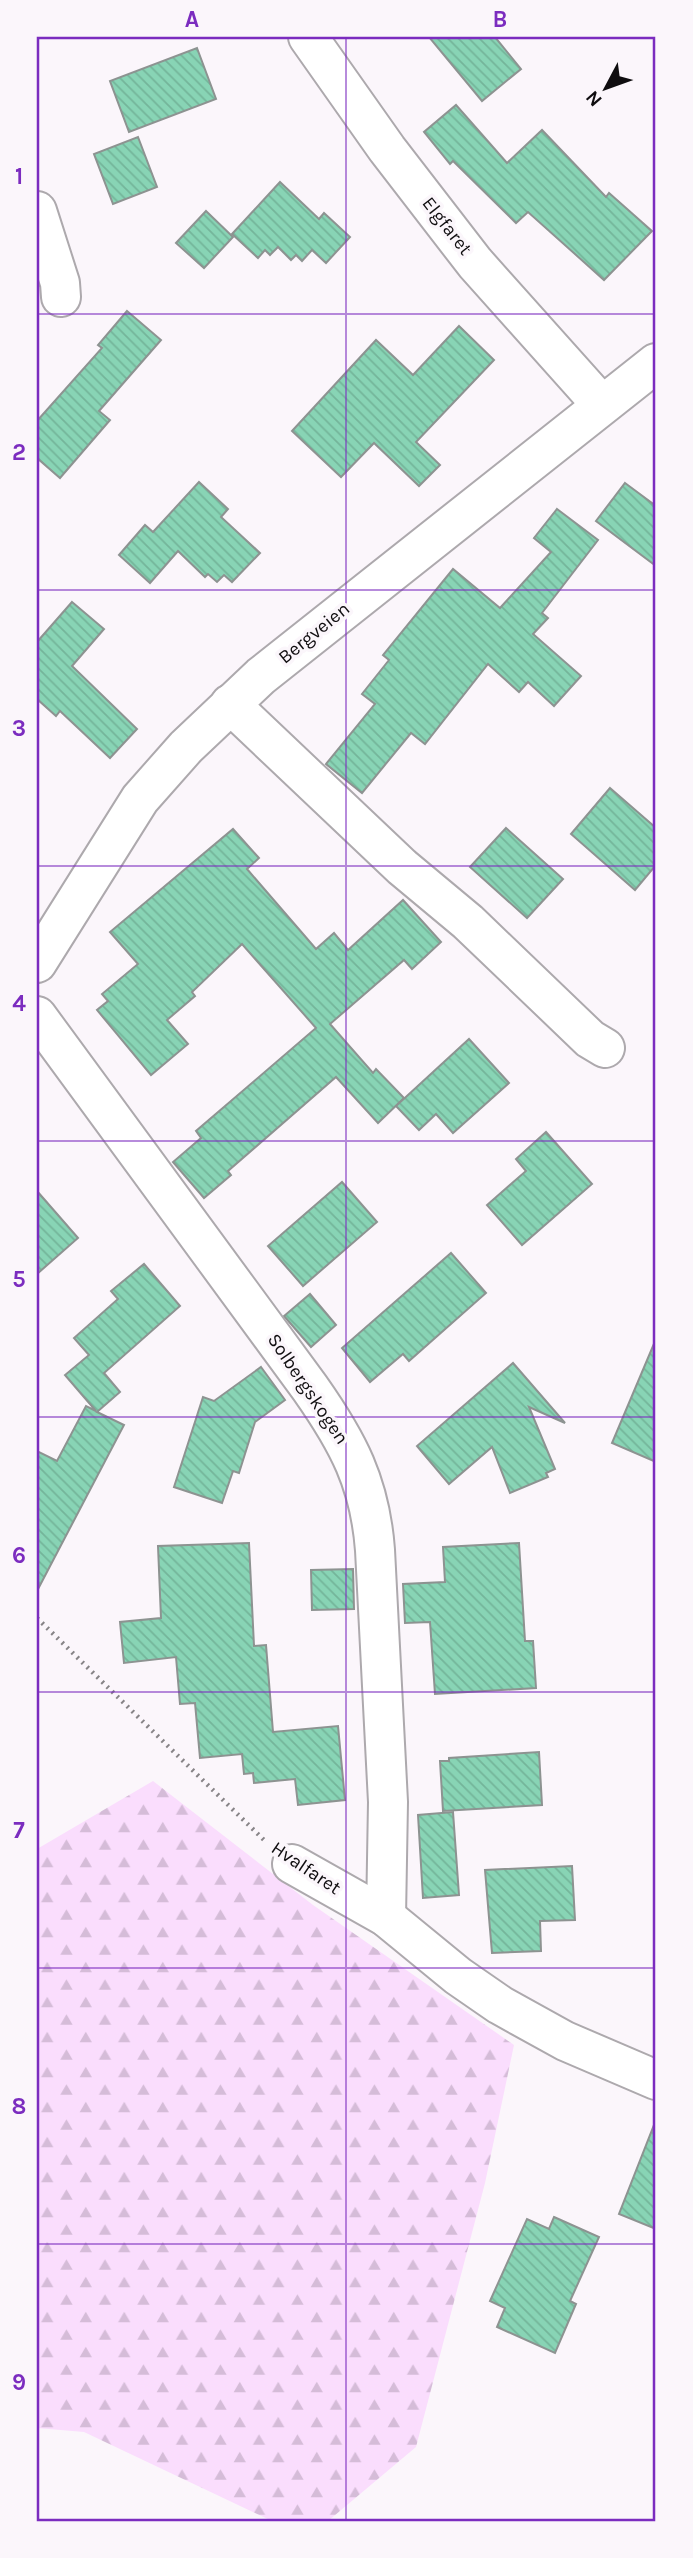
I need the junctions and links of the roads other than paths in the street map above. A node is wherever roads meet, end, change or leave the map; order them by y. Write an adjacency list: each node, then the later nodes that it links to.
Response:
1 (308, 37): 5 (street, Elgfaret)
2 (37, 211): 3 (street)
3 (61, 297)
4 (656, 363): 5 (street, Bergveien)
5 (601, 404): 6 (street, Bergveien)
6 (230, 704): 7 (street, Bergveien); 9 (street)
7 (37, 963)
8 (37, 1016): 11 (street, Solbergskogen)
9 (605, 1048)
10 (292, 1864): 11 (street, Hvalfaret)
11 (386, 1917): 12 (street, Hvalfaret)
12 (656, 2080)

